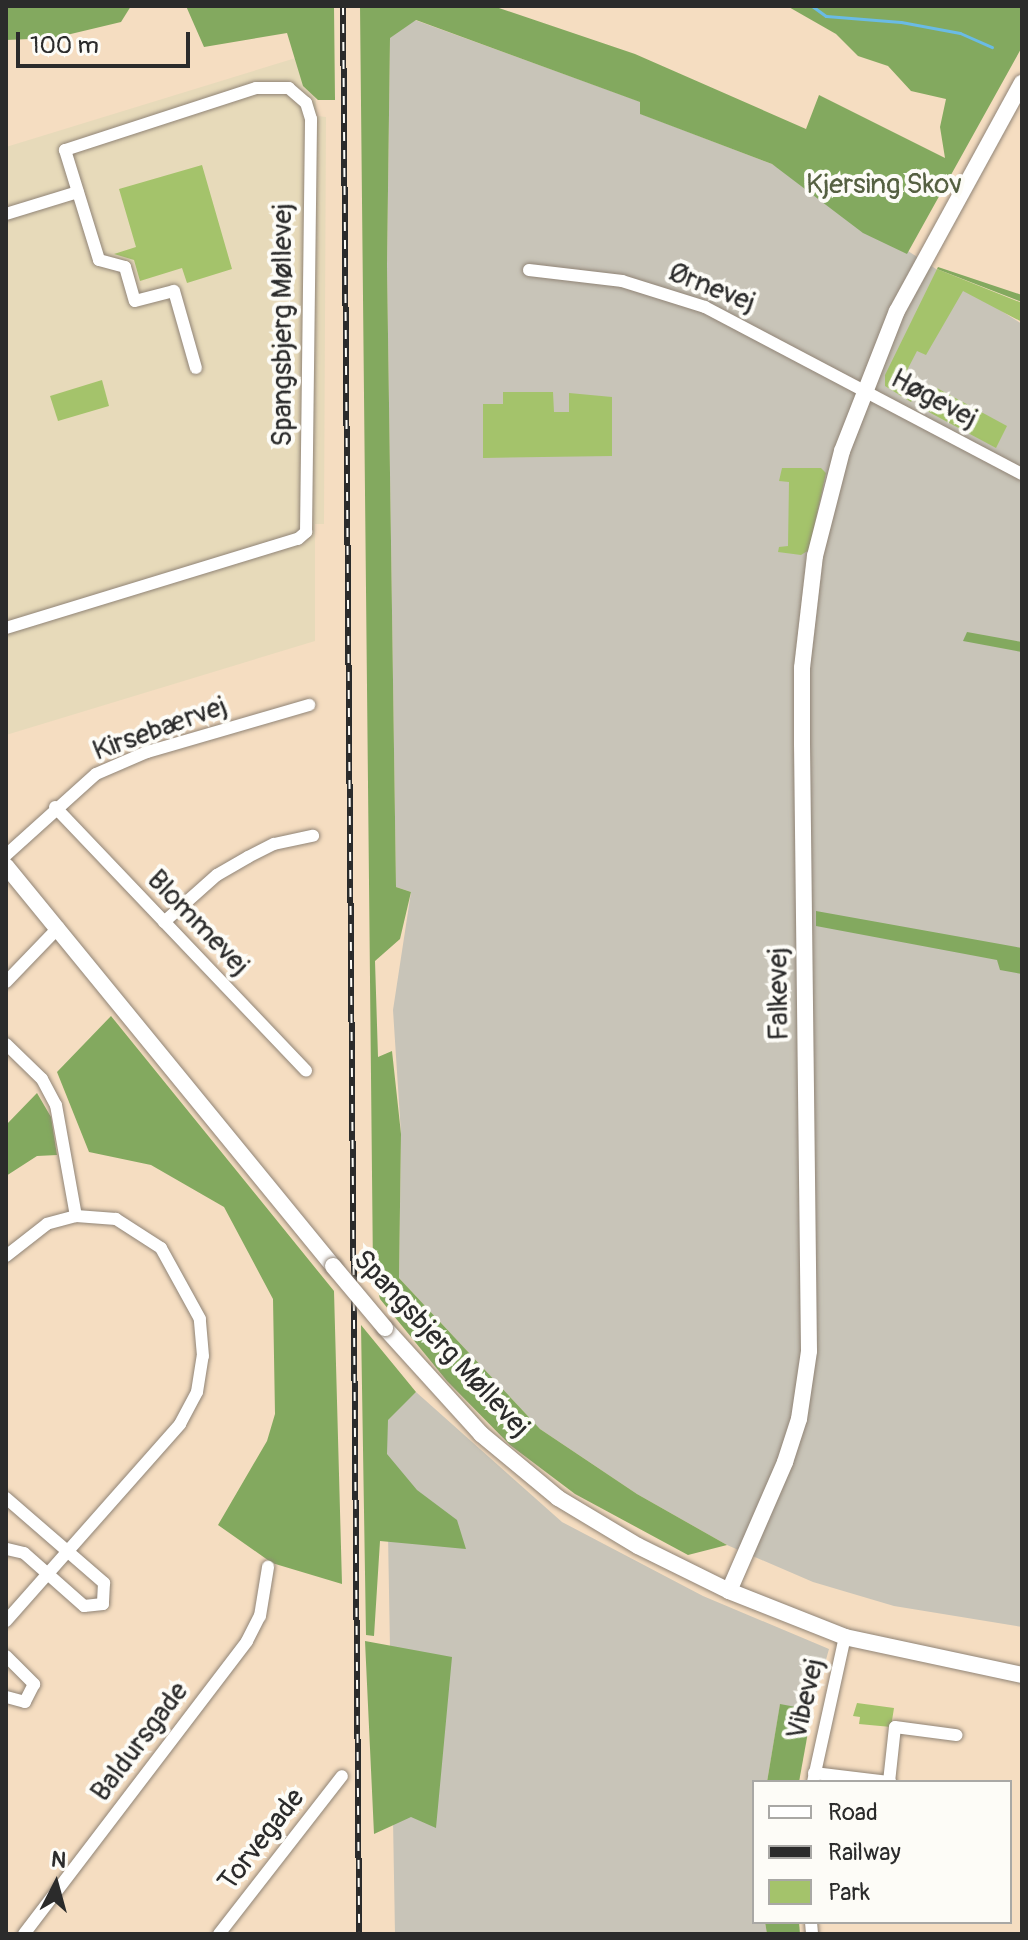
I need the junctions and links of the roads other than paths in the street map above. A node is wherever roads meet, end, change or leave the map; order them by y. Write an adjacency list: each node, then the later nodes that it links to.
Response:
1 (1022, 83): 6 (street, Falkevej)
2 (78, 192): 3 (street); 5 (street, Spangsbjerg Møllevej); 8 (street, Spangsbjerg Møllevej)
3 (6, 214)
4 (529, 270): 6 (street, Ørnevej)
5 (196, 368)
6 (864, 389): 7 (street, Høgevej); 26 (street, Falkevej)
7 (1022, 474)
8 (6, 628)
9 (309, 705): 10 (street, Kirsebærvej)
10 (55, 807): 12 (street, Kirsebærvej); 14 (street, Blommevej)
11 (313, 836): 14 (street)
12 (6, 855)
13 (6, 866): 15 (street, Spangsbjerg Møllevej)
14 (164, 922): 18 (street, Blommevej)
15 (59, 927): 16 (street); 26 (street, Spangsbjerg Møllevej, bridge)
16 (6, 982)
17 (6, 1044): 19 (street)
18 (306, 1071)
19 (76, 1216): 20 (street); 23 (street)
20 (6, 1256)
21 (6, 1498): 23 (street)
22 (6, 1549): 25 (street)
23 (68, 1552): 25 (street); 25 (street)
24 (268, 1567): 37 (street, Baldursgade)
25 (48, 1574): 27 (street)
26 (729, 1591): 28 (street, Spangsbjerg Møllevej)
27 (6, 1621)
28 (845, 1637): 30 (street, Spangsbjerg Møllevej); 34 (street, Vibevej)
29 (6, 1656): 31 (street)
30 (1022, 1675)
31 (6, 1697)
32 (956, 1735): 36 (street, Vibevej)
33 (342, 1776): 38 (street, Torvegade)
34 (813, 1777): 35 (street, Vibevej)
35 (859, 1780)
36 (889, 1780)
37 (24, 1934)
38 (219, 1934)

